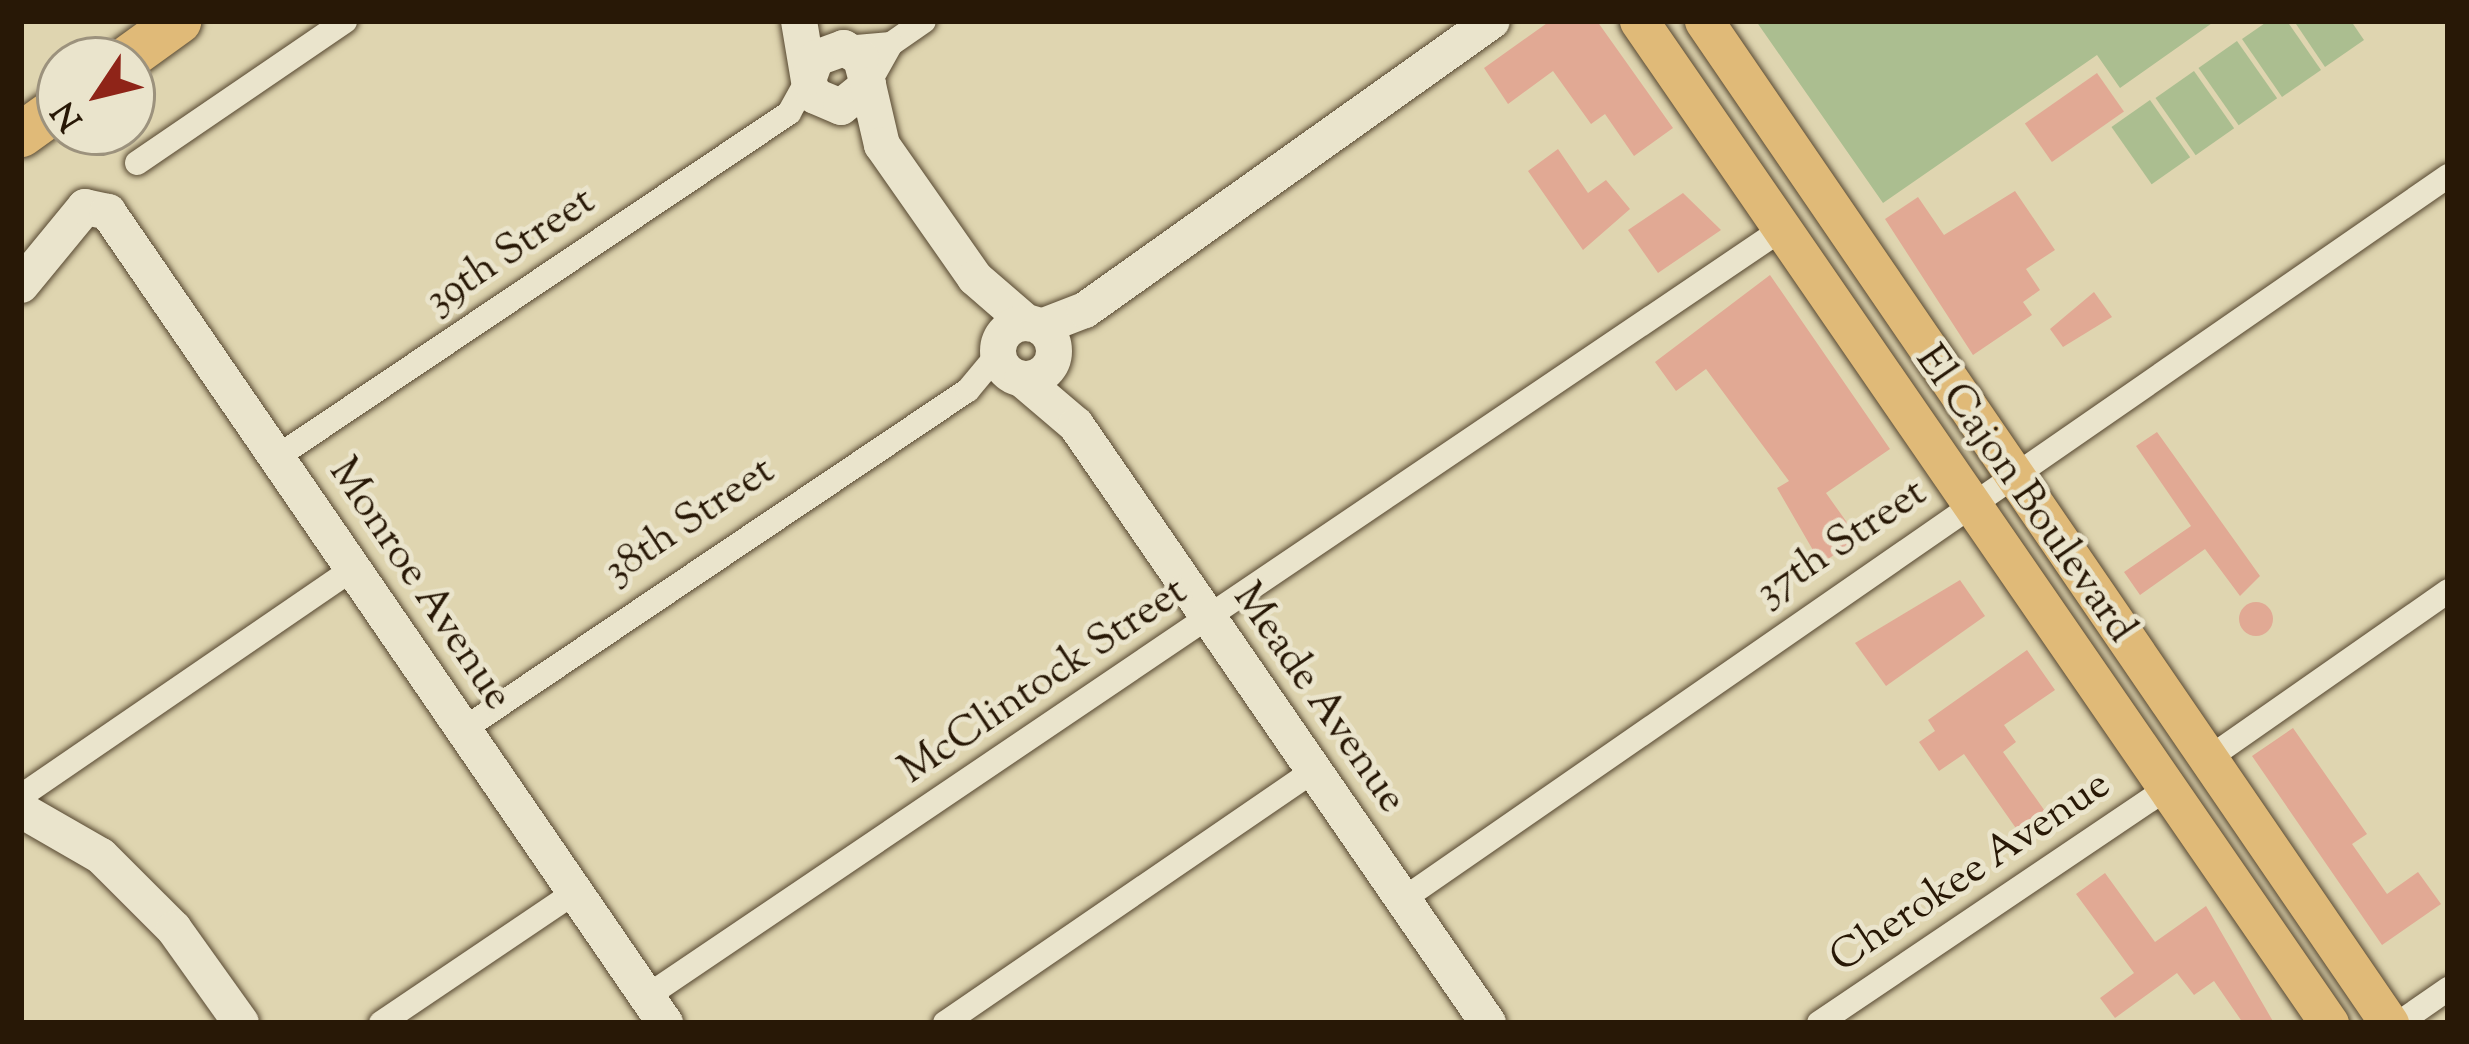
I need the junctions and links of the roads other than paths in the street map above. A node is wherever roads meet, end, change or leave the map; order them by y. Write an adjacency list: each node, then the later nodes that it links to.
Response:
1 (345, 21): 14 (street)
2 (923, 21): 7 (street)
3 (1492, 21): 18 (street, 38th Street)
4 (1639, 21): 16 (main road, El Cajon Boulevard)
5 (1704, 21): 20 (main road, El Cajon Boulevard)
6 (800, 22): 8 (street, Meade Avenue); 9 (street, Meade Avenue)
7 (891, 44): 8 (street); 10 (street)
8 (844, 48): 9 (street); 10 (street, Meade Avenue)
9 (809, 76): 11 (street, Meade Avenue); 12 (street, 39th Street)
10 (868, 85): 11 (street); 13 (street, Meade Avenue)
11 (832, 106): 12 (street, 39th Street); 13 (street, Meade Avenue)
12 (789, 112): 19 (street, 39th Street)
13 (883, 145): 18 (street, Meade Avenue)
14 (137, 163)
15 (2448, 176): 20 (street, 37th Street)
16 (1782, 229): 21 (main road, El Cajon Boulevard); 24 (street, McClintock Street)
17 (21, 285): 19 (street, Monroe Avenue)
18 (1026, 352): 24 (street, Meade Avenue); 25 (street, 38th Street)
19 (277, 457): 22 (street, Monroe Avenue)
20 (2014, 473): 21 (street, 37th Street); 26 (main road, El Cajon Boulevard)
21 (1971, 503): 28 (main road, El Cajon Boulevard); 32 (street, 37th Street)
22 (353, 569): 25 (street, Monroe Avenue); 29 (street)
23 (2448, 591): 26 (street)
24 (1207, 619): 27 (street, Meade Avenue); 34 (street, McClintock Street)
25 (464, 729): 31 (street, Monroe Avenue)
26 (2209, 758): 41 (main road, El Cajon Boulevard)
27 (1312, 771): 32 (street, Meade Avenue); 37 (street)
28 (2167, 788): 39 (street, Cherokee Avenue); 40 (main road, El Cajon Boulevard)
29 (21, 796)
30 (21, 811): 35 (street)
31 (574, 893): 34 (street, Monroe Avenue); 36 (street)
32 (1402, 900): 38 (street, Meade Avenue)
33 (2448, 989): 42 (street)
34 (655, 1010)
35 (241, 1023)
36 (381, 1023)
37 (945, 1023)
38 (1488, 1023)
39 (1819, 1023)
40 (2329, 1023)
41 (2389, 1023)
42 (2399, 1023)

